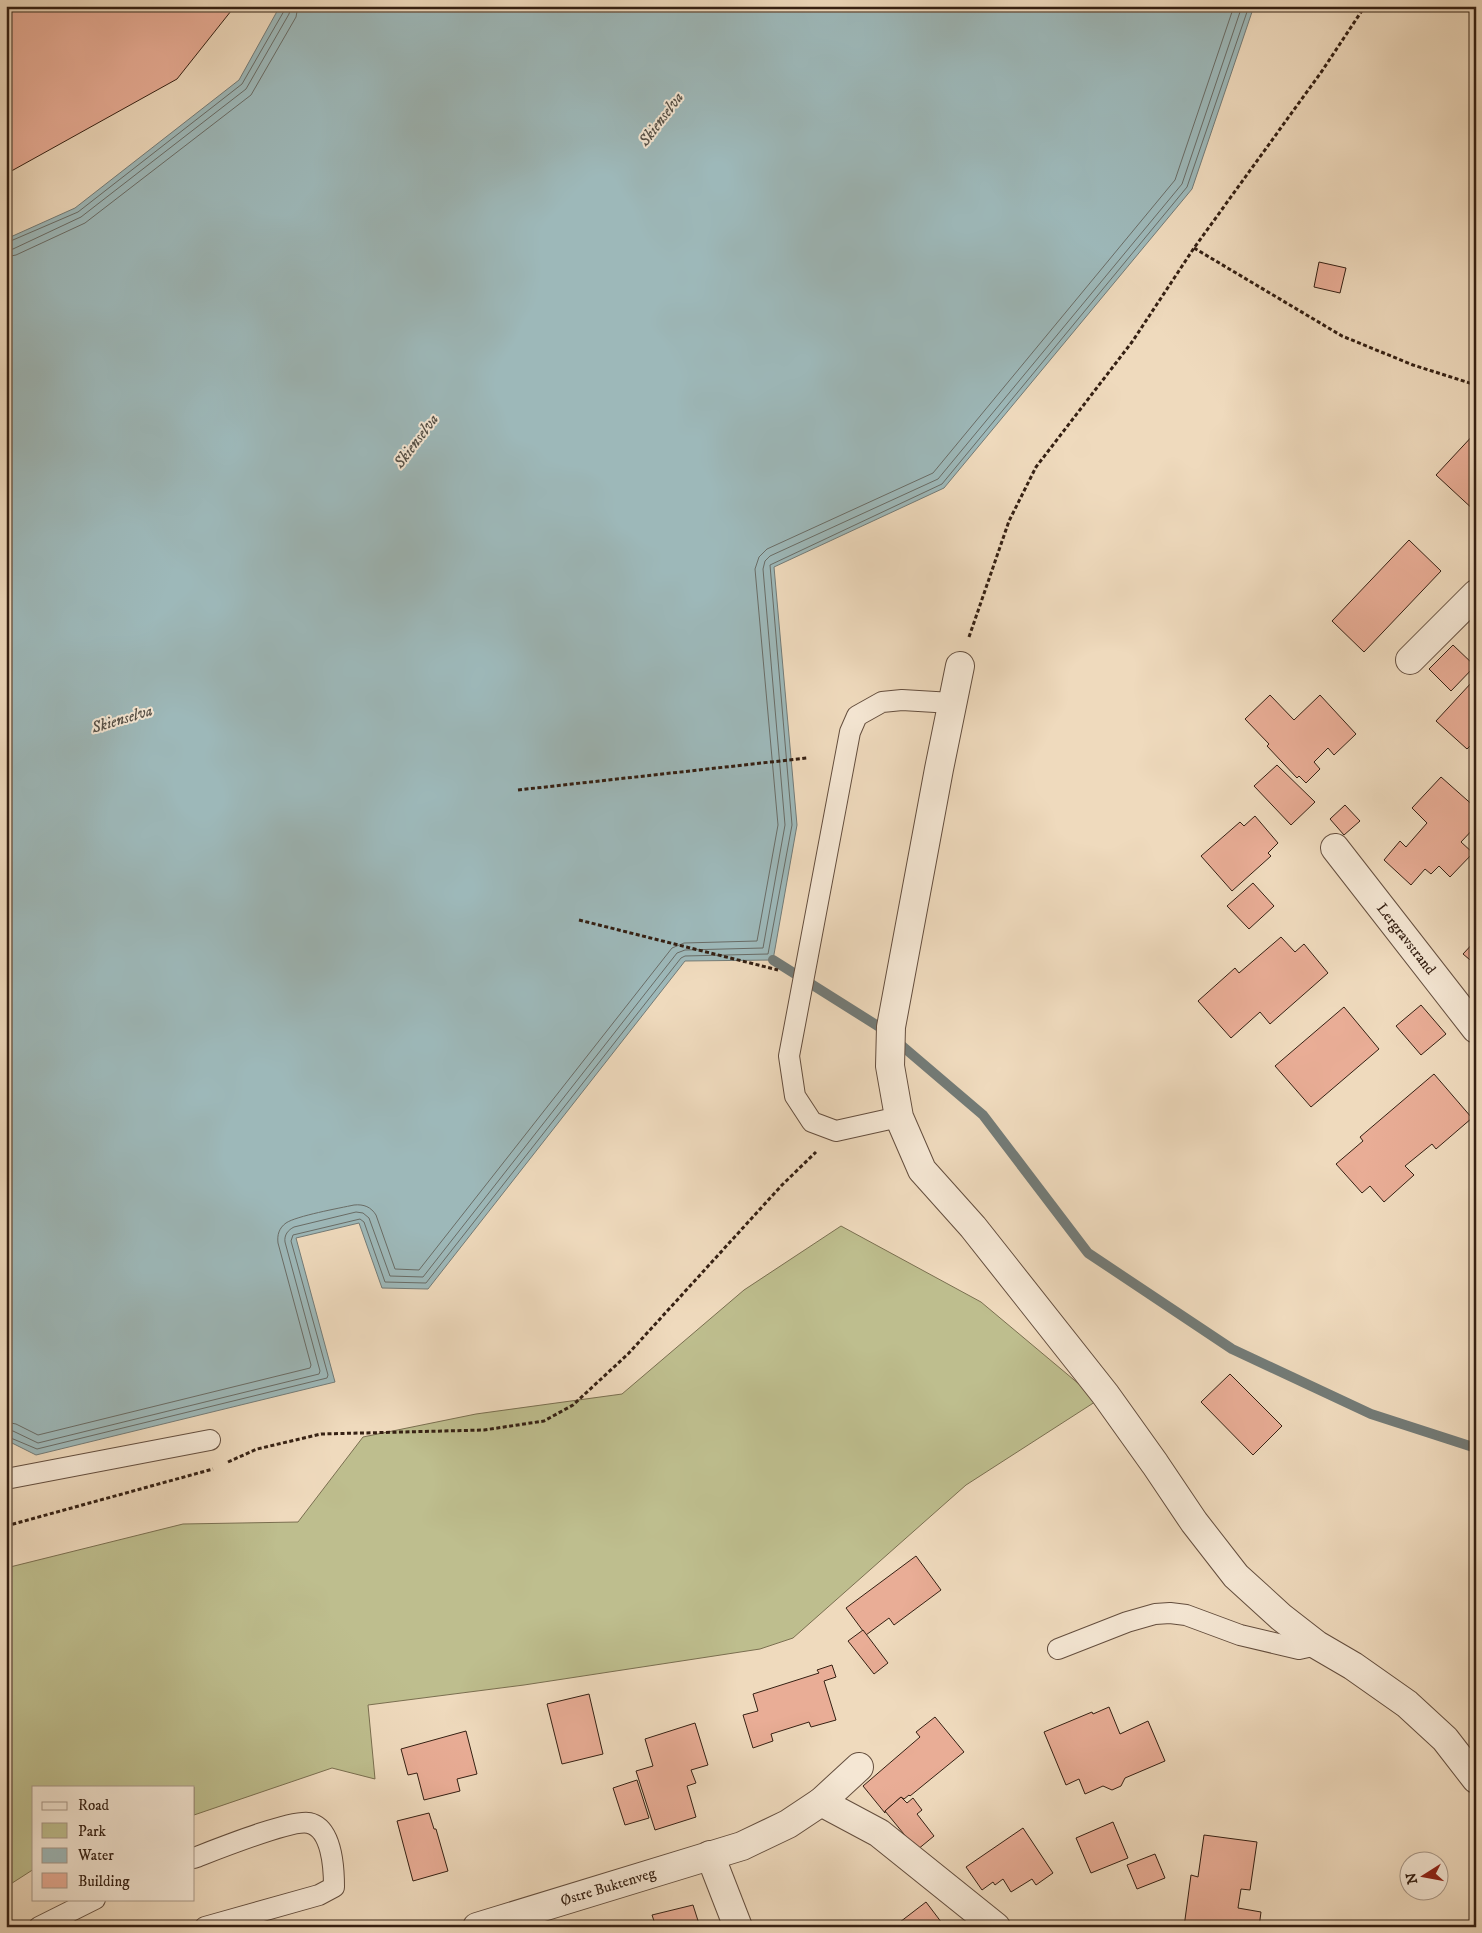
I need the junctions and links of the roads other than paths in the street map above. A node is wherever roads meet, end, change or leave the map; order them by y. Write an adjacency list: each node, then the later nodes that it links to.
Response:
1 (1476, 594): 2 (street)
2 (1410, 660)
3 (960, 666): 4 (street)
4 (952, 703): 7 (street); 7 (lane)
5 (1335, 848): 6 (street, Lergravstrand)
6 (1476, 1029)
7 (899, 1117): 10 (street)
8 (210, 1440): 9 (lane)
9 (6, 1479)
10 (1317, 1645): 11 (lane); 13 (street)
11 (1058, 1649)
12 (859, 1767): 14 (street, Østre Buktenveg)
13 (1476, 1779)
14 (821, 1802): 15 (street, Østre Buktenveg); 22 (street)
15 (710, 1855): 20 (street, Østre Buktenveg); 21 (street)
16 (195, 1858): 19 (lane)
17 (93, 1900): 18 (lane)
18 (39, 1927)
19 (205, 1927)
20 (477, 1927)
21 (738, 1927)
22 (996, 1927)

